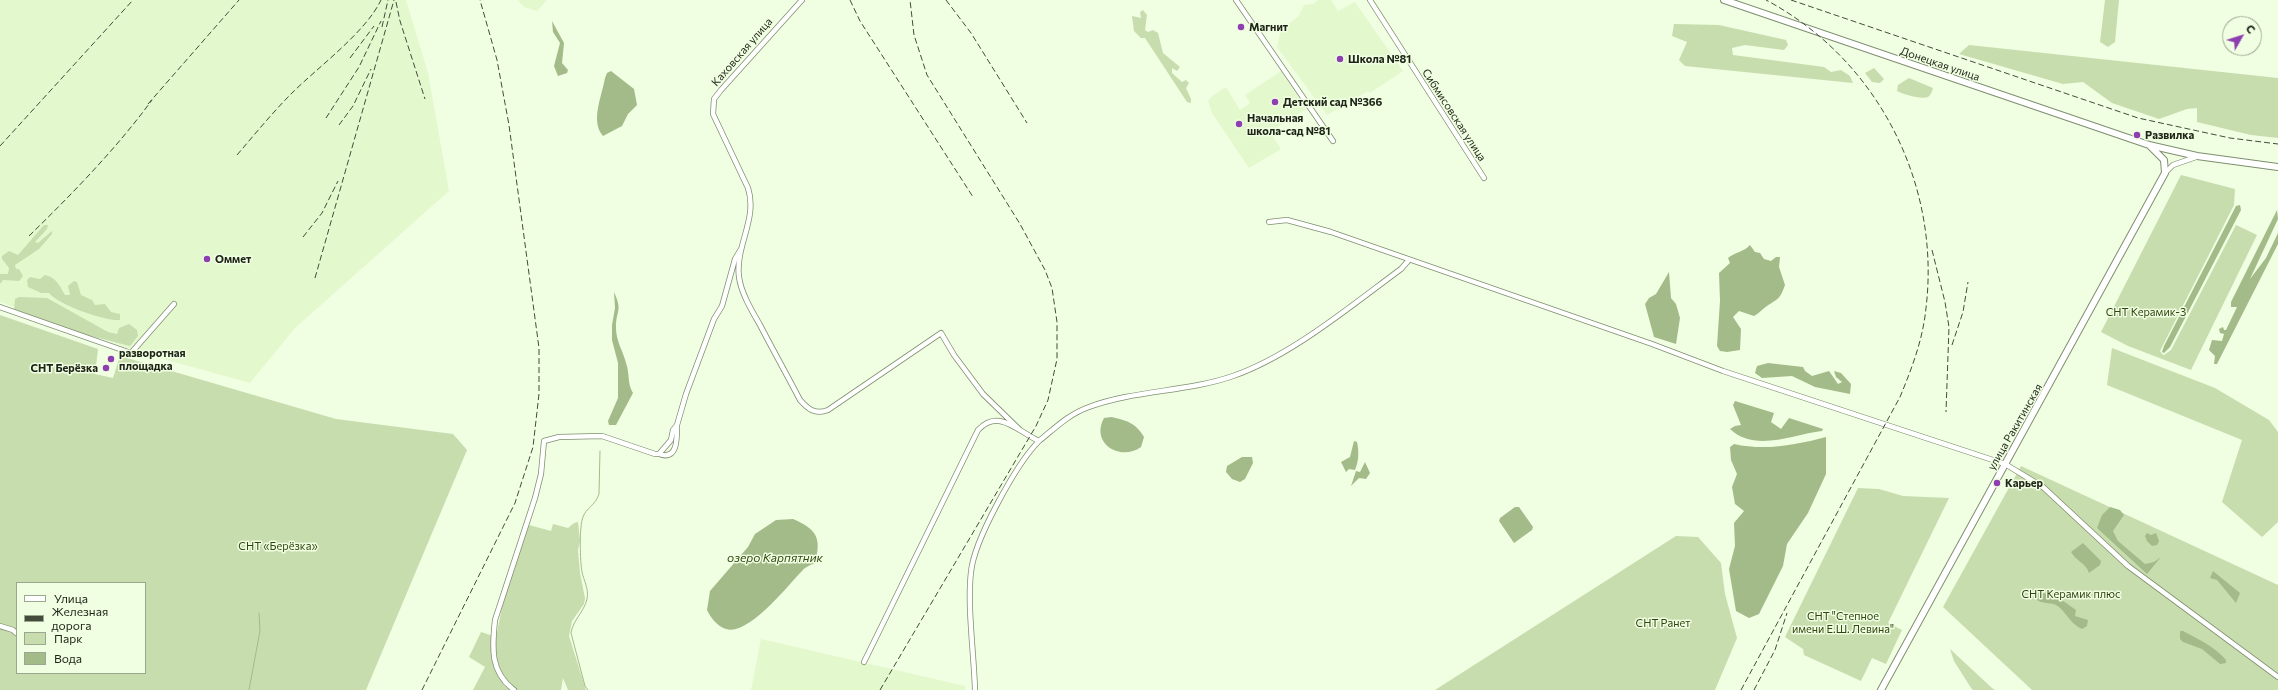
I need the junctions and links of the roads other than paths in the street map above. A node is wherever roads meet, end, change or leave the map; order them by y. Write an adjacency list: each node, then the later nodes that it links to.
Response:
1 (802, 0): 12 (street, Каховская улица)
2 (1236, 0): 5 (street)
3 (1370, 0): 10 (street, Сибмисовская улица)
4 (1724, 0): 6 (street, Донецкая улица)
5 (1333, 141)
6 (2150, 145): 7 (street, Донецкая улица); 9 (street)
7 (2197, 156): 8 (street, Донецкая улица); 9 (street)
8 (2278, 166)
9 (2165, 173): 20 (street, улица Ракитинская)
10 (1484, 178)
11 (1269, 222): 13 (street)
12 (743, 246): 16 (street); 17 (street)
13 (1408, 260): 18 (street); 20 (street)
14 (174, 304): 15 (street)
15 (0, 307)
16 (677, 425): 19 (street); 19 (street)
17 (1020, 430): 18 (street); 23 (street)
18 (1039, 441): 26 (street)
19 (659, 454): 25 (street)
20 (2005, 464): 24 (street); 27 (street, улица Ракитинская)
21 (0, 626): 22 (street)
22 (16, 633)
23 (864, 662)
24 (2278, 677)
25 (514, 690)
26 (975, 690)
27 (1881, 690)

